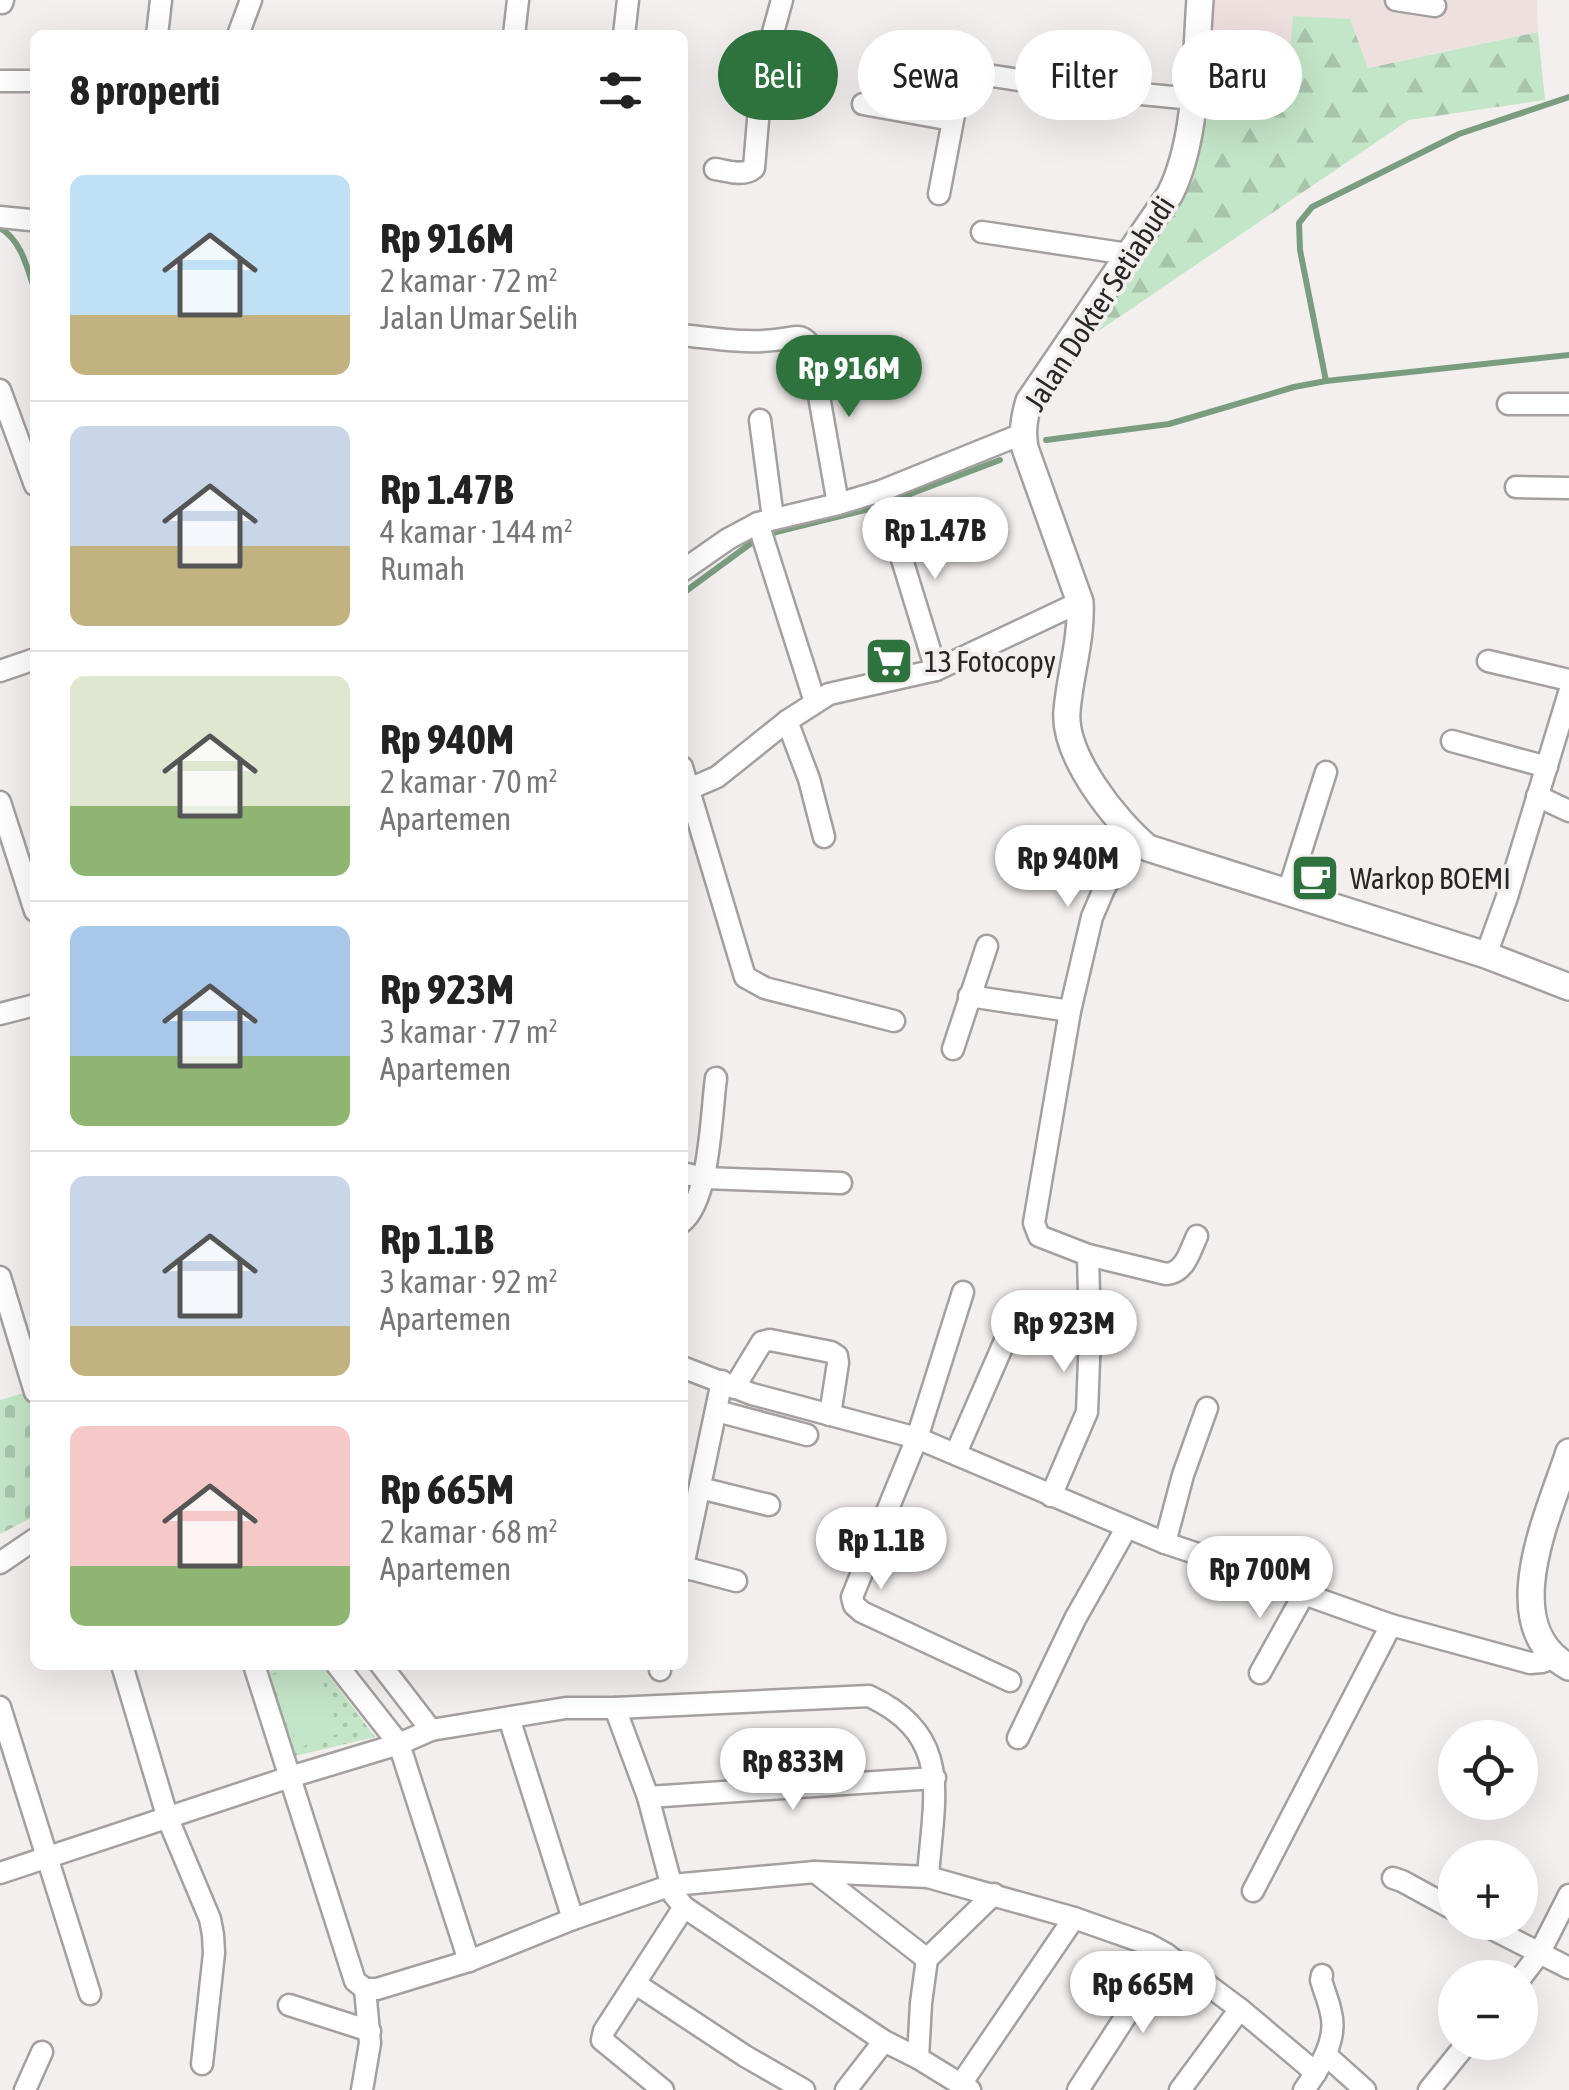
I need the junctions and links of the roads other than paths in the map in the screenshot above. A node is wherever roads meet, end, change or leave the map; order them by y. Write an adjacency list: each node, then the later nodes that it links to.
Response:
1 (161, 0): 9 (street)
2 (251, 0): 10 (street)
3 (518, 0): 11 (street)
4 (628, 0): 12 (street)
5 (782, 0): 20 (street)
6 (1200, 0): 13 (main road, Jalan Dokter Setiabudi)
7 (1396, 0): 8 (street)
8 (1435, 6)
9 (157, 30)
10 (240, 30)
11 (515, 30)
12 (625, 30)
13 (1198, 30)
14 (995, 76): 17 (street)
15 (30, 80): 16 (street)
16 (0, 81)
17 (1172, 96)
18 (952, 120): 21 (street)
19 (1190, 120): 25 (main road, Jalan Dokter Setiabudi)
20 (715, 169)
21 (940, 194)
22 (0, 216): 23 (street)
23 (30, 220)
24 (982, 232): 25 (street)
25 (1128, 254): 31 (main road, Jalan Dokter Setiabudi)
26 (688, 335): 36 (street)
27 (0, 390): 32 (street)
28 (1508, 404): 29 (street)
29 (1569, 404)
30 (760, 420): 37 (street)
31 (1022, 434): 35 (street); 39 (main road, Jalan Dokter Setiabudi)
32 (30, 471)
33 (1516, 486): 34 (street)
34 (1569, 488)
35 (884, 500): 36 (street); 43 (street)
36 (838, 504): 37 (street)
37 (763, 524): 38 (street); 46 (street)
38 (688, 567)
39 (1080, 602): 43 (street); 56 (main road, Jalan Dokter Setiabudi)
40 (30, 661): 42 (street)
41 (1488, 661): 44 (street)
42 (0, 670)
43 (936, 670): 46 (street)
44 (1569, 680)
45 (1569, 694): 49 (street)
46 (815, 702): 47 (street)
47 (786, 722): 51 (street); 57 (street)
48 (1452, 742): 49 (street)
49 (1547, 767): 53 (street)
50 (1326, 772): 58 (street)
51 (688, 789)
52 (688, 796): 67 (street)
53 (1538, 796): 55 (street); 61 (street)
54 (0, 802): 59 (street)
55 (1569, 811)
56 (1134, 836): 58 (main road, Jalan Dokter Setiabudi); 65 (street)
57 (824, 837)
58 (1288, 892): 61 (main road, Jalan Dokter Setiabudi)
59 (30, 895)
60 (987, 946): 63 (street)
61 (1486, 954): 62 (main road, Jalan Dokter Setiabudi)
62 (1569, 986)
63 (970, 996): 65 (street); 68 (street)
64 (30, 1006): 66 (street)
65 (1070, 1011): 75 (street)
66 (0, 1014)
67 (894, 1021)
68 (952, 1049)
69 (716, 1078): 71 (street)
70 (688, 1174): 71 (street)
71 (704, 1178): 72 (street); 73 (street)
72 (841, 1183)
73 (688, 1217)
74 (1197, 1236): 75 (street)
75 (1088, 1255): 79 (street)
76 (0, 1277): 78 (street)
77 (963, 1292): 87 (street)
78 (25, 1326): 80 (street)
79 (1090, 1334): 89 (street); 91 (street)
80 (30, 1359)
81 (688, 1369): 82 (street)
82 (728, 1385): 84 (street); 85 (street); 85 (street)
83 (1207, 1408): 95 (street)
84 (717, 1410): 86 (street); 90 (street)
85 (830, 1415): 87 (street)
86 (807, 1435)
87 (918, 1438): 89 (street); 108 (street)
88 (1569, 1452): 102 (main road)
89 (956, 1453): 91 (street)
90 (700, 1488): 92 (street); 96 (street)
91 (1052, 1496): 93 (street)
92 (769, 1505)
93 (1128, 1527): 95 (street); 113 (street)
94 (30, 1542): 97 (street)
95 (1165, 1543): 100 (street)
96 (688, 1545)
97 (0, 1563)
98 (688, 1570): 99 (street)
99 (736, 1581)
100 (1304, 1594): 101 (street); 107 (street)
101 (1390, 1625): 102 (street); 125 (street)
102 (1561, 1663)
103 (124, 1670): 118 (street)
104 (256, 1670): 115 (street)
105 (341, 1670): 114 (street)
106 (386, 1670): 112 (street)
107 (1260, 1673)
108 (1010, 1681)
109 (0, 1707): 119 (street)
110 (615, 1708): 111 (street); 116 (street); 117 (street)
111 (509, 1718): 112 (street); 131 (street)
112 (432, 1730): 114 (street)
113 (1018, 1738)
114 (399, 1744): 115 (street); 137 (street)
115 (290, 1777): 118 (street); 141 (street)
116 (934, 1778): 117 (street); 122 (street)
117 (648, 1797): 124 (street)
118 (168, 1818): 119 (street); 150 (street)
119 (47, 1858): 121 (street); 142 (street)
120 (815, 1872): 122 (street); 124 (street); 135 (street)
121 (0, 1873)
122 (928, 1877): 126 (street)
123 (1392, 1878): 128 (street)
124 (672, 1885): 129 (street); 131 (street)
125 (1253, 1891)
126 (994, 1894): 130 (street); 135 (street)
127 (1569, 1896): 134 (street)
128 (1438, 1901)
129 (684, 1907): 140 (street); 146 (street)
130 (1074, 1918): 133 (street); 152 (street)
131 (573, 1919): 137 (street)
132 (1513, 1940): 134 (street)
133 (1166, 1954): 144 (street); 158 (street)
134 (1539, 1954): 136 (street); 138 (street)
135 (928, 1958): 148 (street)
136 (1534, 1960)
137 (469, 1961): 141 (street)
138 (1569, 1968)
139 (1322, 1975): 151 (street)
140 (636, 1984): 155 (street); 156 (street)
141 (365, 1989): 145 (street)
142 (90, 1994)
143 (289, 2005): 145 (street)
144 (1240, 2009): 151 (street); 159 (street)
145 (370, 2031): 154 (street)
146 (884, 2041): 148 (street); 157 (street)
147 (42, 2052): 153 (street)
148 (918, 2058): 152 (street)
149 (1453, 2060): 161 (street)
150 (202, 2064)
151 (1315, 2073): 160 (street)
152 (966, 2087)
153 (25, 2090)
154 (362, 2090)
155 (663, 2090)
156 (804, 2090)
157 (846, 2090)
158 (1078, 2090)
159 (1180, 2090)
160 (1365, 2090)
161 (1429, 2090)

